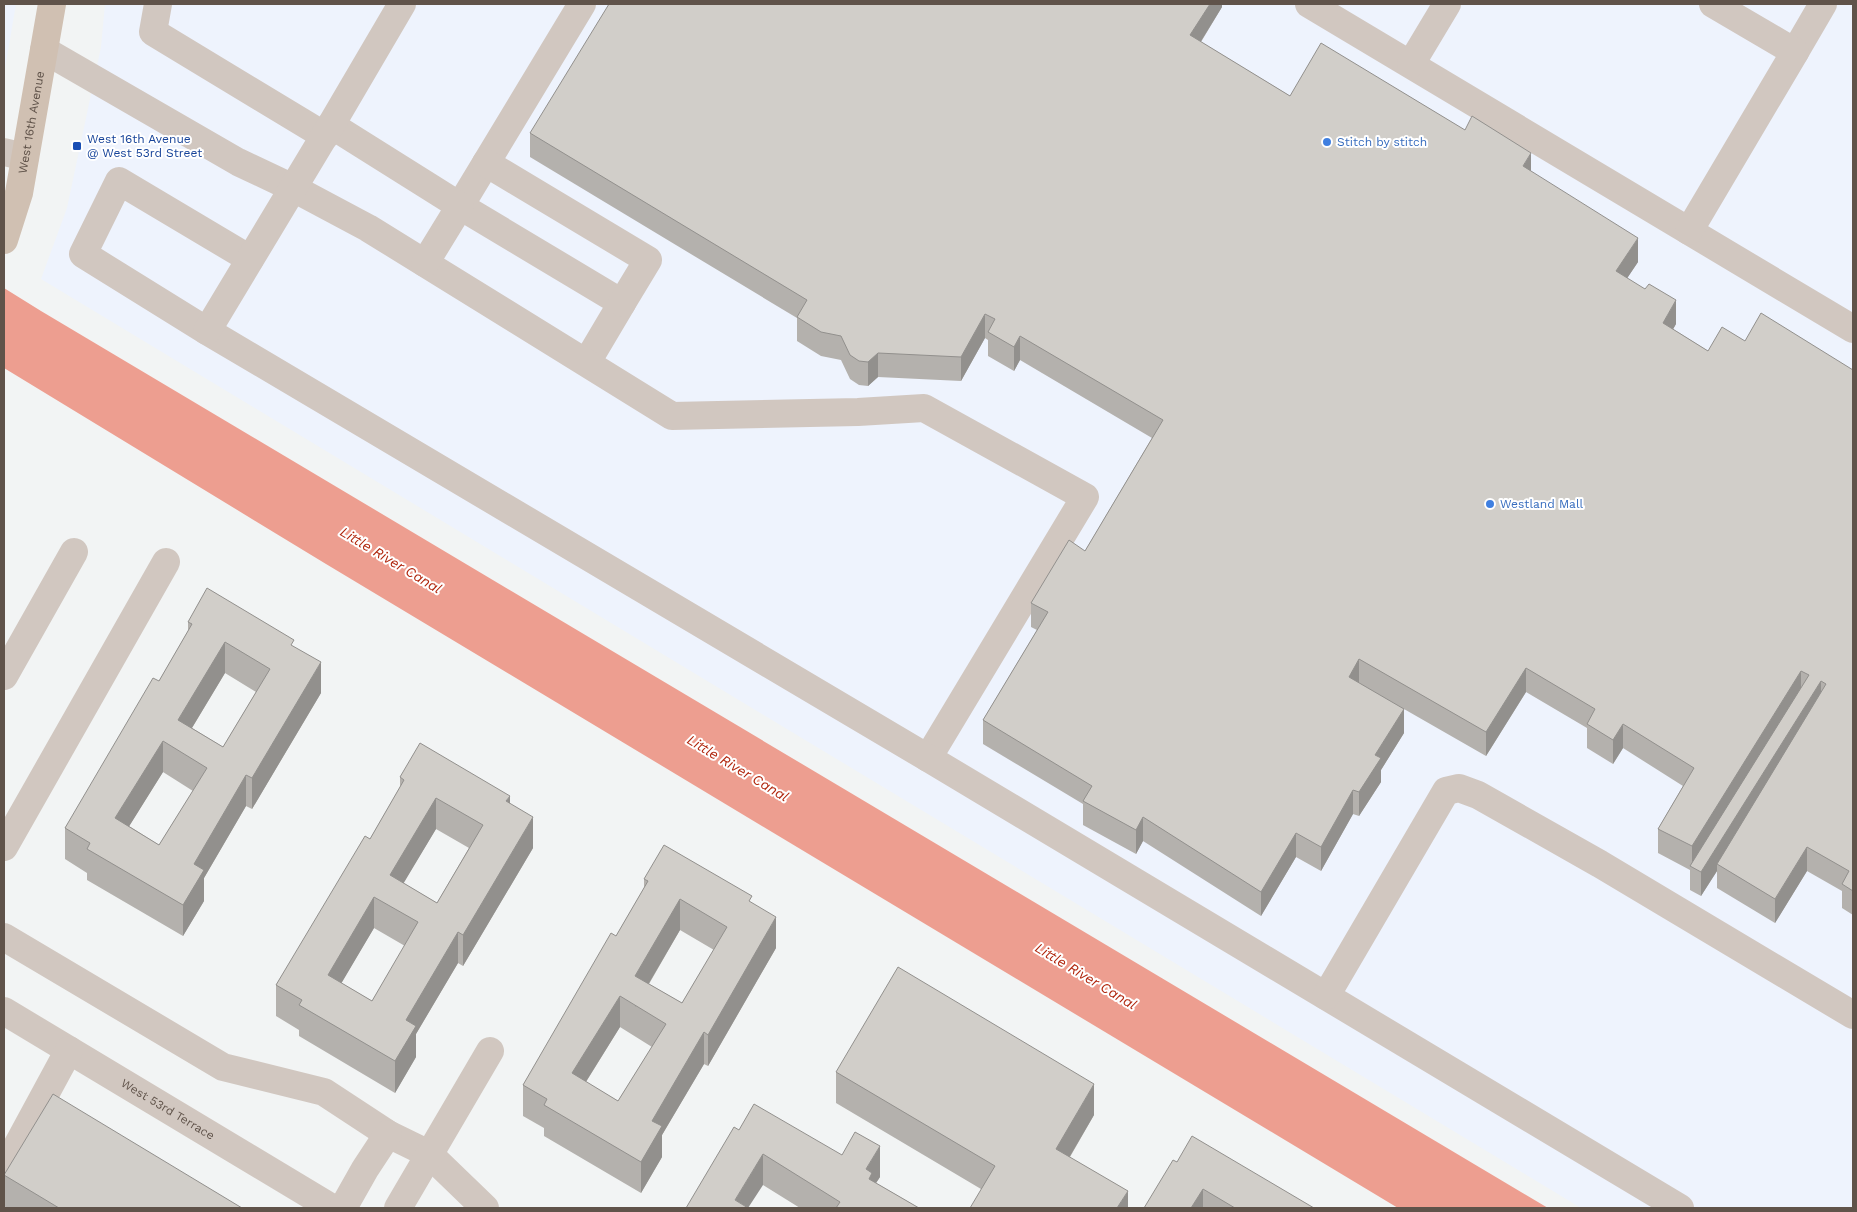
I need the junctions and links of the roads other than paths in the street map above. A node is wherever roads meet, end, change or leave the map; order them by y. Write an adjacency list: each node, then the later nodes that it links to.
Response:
1 (52, 4): 9 (main road, West 16th Avenue)
2 (158, 4): 12 (street)
3 (402, 4): 12 (street)
4 (582, 4): 14 (street)
5 (1309, 4): 11 (street)
6 (1447, 4): 11 (street)
7 (1713, 4): 10 (street)
8 (1824, 4): 10 (street)
9 (44, 50): 13 (main road, West 16th Avenue); 15 (street)
10 (1795, 52): 17 (street)
11 (1411, 64): 17 (street)
12 (328, 130): 15 (street); 16 (street)
13 (14, 155): 18 (main road, West 16th Avenue)
14 (486, 163): 16 (street); 21 (street)
15 (293, 188): 19 (street); 20 (street)
16 (460, 206): 20 (street); 21 (street)
17 (1689, 231): 22 (street)
18 (4, 240)
19 (250, 259): 23 (street); 23 (street)
20 (425, 263): 24 (street)
21 (622, 303): 24 (street)
22 (1853, 329)
23 (207, 331): 28 (street)
24 (586, 362): 28 (street)
25 (74, 552): 27 (street)
26 (166, 562): 29 (street)
27 (4, 676)
28 (928, 758): 31 (street)
29 (4, 847)
30 (4, 937): 36 (street)
31 (1326, 996): 33 (street); 43 (street)
32 (4, 1011): 34 (street, West 53rd Terrace)
33 (1853, 1015)
34 (69, 1050): 38 (street); 39 (street, West 53rd Terrace)
35 (490, 1050): 37 (street)
36 (388, 1134): 37 (street); 40 (street)
37 (429, 1154): 41 (street); 42 (street)
38 (4, 1170)
39 (332, 1208)
40 (343, 1208)
41 (398, 1208)
42 (485, 1208)
43 (1680, 1208)

